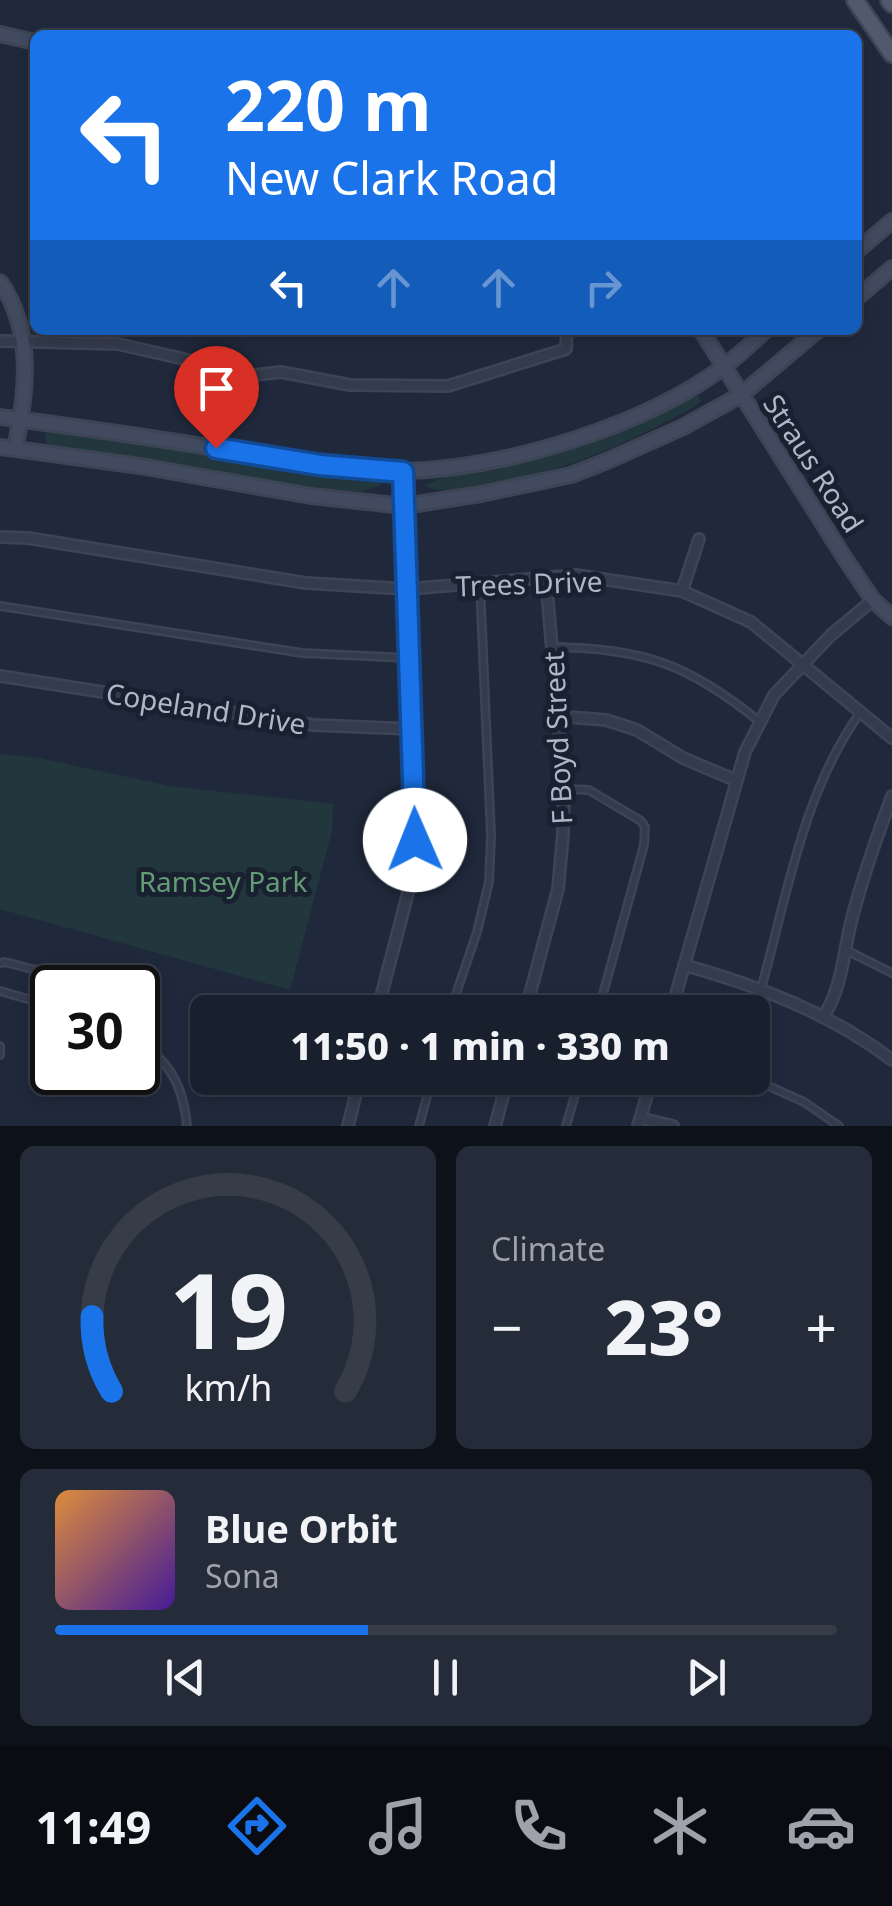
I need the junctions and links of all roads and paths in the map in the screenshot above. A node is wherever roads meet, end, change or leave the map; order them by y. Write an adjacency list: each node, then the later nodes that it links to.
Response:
1 (855, 0): 4 (main road)
2 (0, 34): 3 (main road)
3 (30, 41)
4 (892, 54)
5 (892, 220): 6 (main road)
6 (862, 246)
7 (892, 268): 9 (main road)
8 (0, 282): 16 (main road)
9 (862, 294)
10 (116, 335): 17 (street)
11 (567, 335): 17 (street)
12 (704, 335): 18 (main road, Straus Road)
13 (760, 335): 18 (main road)
14 (812, 335): 19 (main road)
15 (0, 341): 16 (street)
16 (25, 341): 17 (street); 21 (main road)
17 (118, 344)
18 (724, 366): 19 (main road, Straus Road); 24 (main road)
19 (741, 396): 25 (main road); 32 (main road, Straus Road)
20 (0, 416): 21 (main road)
21 (22, 420): 23 (main road); 24 (main road)
22 (0, 447): 23 (main road)
23 (16, 448): 25 (main road)
24 (403, 472): 25 (street)
25 (404, 506): 30 (street)
26 (0, 537): 30 (street, Trees Drive)
27 (699, 538): 31 (street)
28 (546, 579): 29 (street, Trees Drive); 31 (street, Trees Drive); 35 (street, F Boyd Street)
29 (480, 582): 30 (street, Trees Drive); 55 (lane)
30 (408, 589): 36 (street)
31 (682, 590): 37 (street, Trees Drive)
32 (873, 600): 34 (main road, Straus Road); 37 (street)
33 (0, 606): 36 (lane)
34 (892, 617)
35 (552, 647): 40 (street, F Boyd Street); 41 (lane)
36 (410, 658): 42 (street)
37 (804, 664): 39 (street, Trees Drive); 41 (street)
38 (0, 676): 42 (street, Copeland Drive)
39 (860, 713): 43 (street, Trees Drive); 52 (lane)
40 (556, 716): 44 (street); 45 (street, F Boyd Street)
41 (760, 722): 44 (street)
42 (413, 730): 54 (street)
43 (892, 738)
44 (734, 780): 49 (street)
45 (564, 789): 56 (street, F Boyd Street); 57 (lane)
46 (892, 796): 47 (street)
47 (846, 950): 51 (lane); 60 (street)
48 (0, 963): 50 (lane)
49 (684, 965): 52 (street); 58 (street)
50 (30, 968)
51 (892, 973)
52 (761, 989): 60 (street)
53 (0, 991): 59 (lane)
54 (381, 995)
55 (456, 995)
56 (530, 995)
57 (603, 995)
58 (675, 995)
59 (30, 1000)
60 (824, 1016): 64 (street)
61 (0, 1046): 62 (lane)
62 (0, 1055)
63 (160, 1056): 72 (lane)
64 (892, 1060)
65 (770, 1086): 78 (lane)
66 (356, 1095): 73 (street)
67 (427, 1095): 74 (lane)
68 (503, 1095): 75 (street)
69 (575, 1095): 76 (lane)
70 (647, 1095): 71 (street)
71 (639, 1122): 77 (street)
72 (186, 1126)
73 (348, 1126)
74 (419, 1126)
75 (494, 1126)
76 (566, 1126)
77 (673, 1126)
78 (839, 1126)

